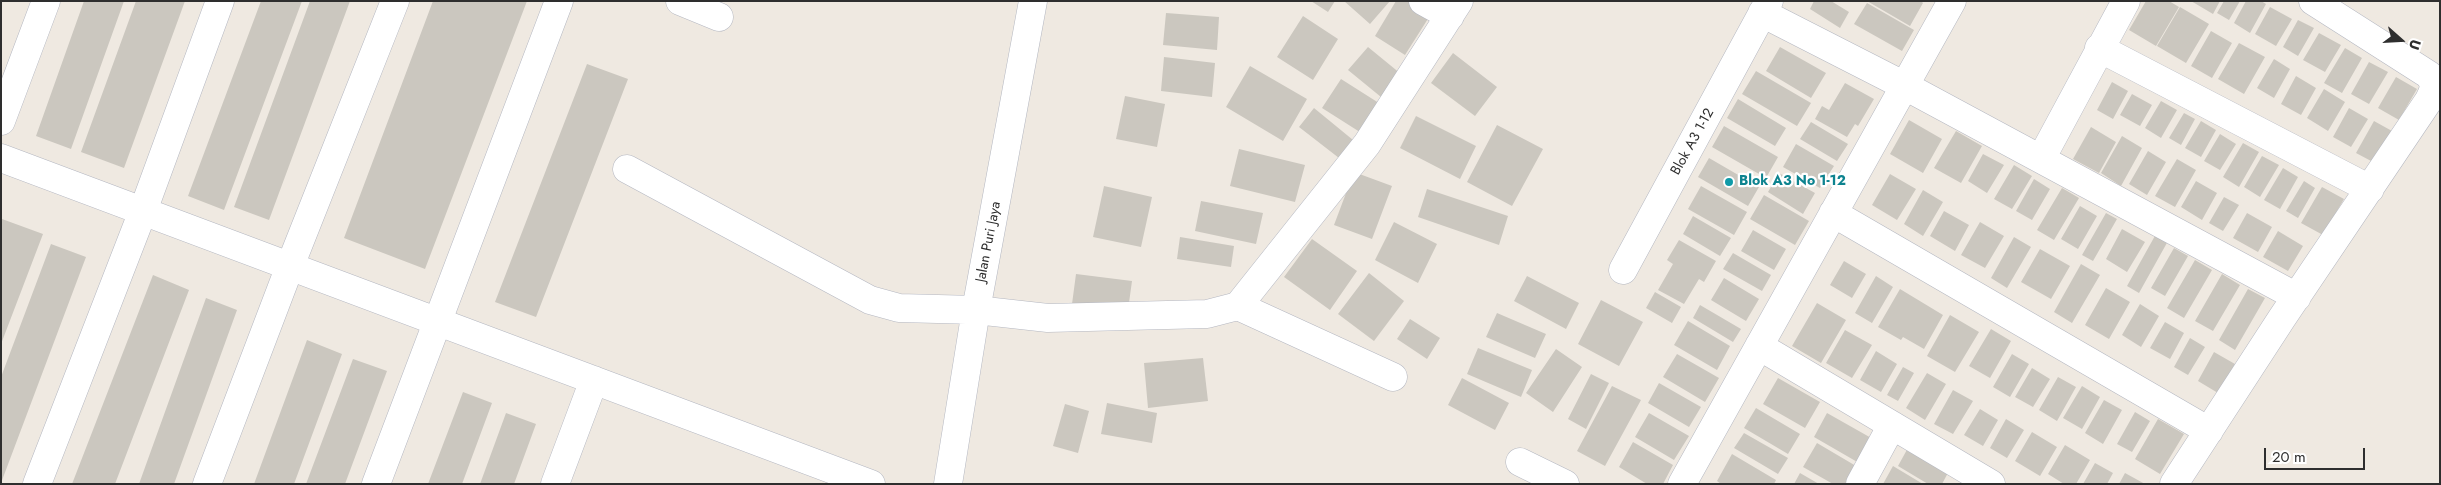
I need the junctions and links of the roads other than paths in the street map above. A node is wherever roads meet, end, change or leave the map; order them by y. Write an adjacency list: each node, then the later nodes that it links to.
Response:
1 (46, 1): 16 (street)
2 (220, 1): 21 (street)
3 (395, 1): 23 (street)
4 (558, 1): 28 (street)
5 (680, 1): 13 (street)
6 (1033, 1): 27 (street, Jalan Puri Jaya)
7 (1423, 1): 12 (street)
8 (1952, 1): 15 (street)
9 (2126, 1): 14 (street)
10 (2313, 1): 20 (street)
11 (1766, 7): 15 (street); 24 (street, Blok A3 1-12)
12 (1454, 9): 26 (street)
13 (719, 17)
14 (2099, 48): 18 (street); 20 (street)
15 (1905, 86): 18 (street); 22 (street)
16 (1, 121)
17 (1, 158): 21 (street)
18 (2041, 159): 25 (street)
19 (627, 169): 27 (street)
20 (2370, 189): 25 (street)
21 (143, 211): 23 (street); 35 (street)
22 (1833, 212): 29 (street); 33 (street)
23 (290, 266): 28 (street); 36 (street)
24 (1623, 270)
25 (2297, 297): 33 (street)
26 (1238, 306): 27 (street); 30 (street)
27 (976, 310): 40 (street, Jalan Puri Jaya)
28 (437, 321): 31 (street); 37 (street)
29 (1758, 346): 32 (street); 42 (street)
30 (1393, 377)
31 (594, 380): 38 (street); 39 (street)
32 (1892, 425): 43 (street); 44 (street)
33 (2208, 431): 45 (street)
34 (1520, 462): 41 (street)
35 (37, 484)
36 (207, 484)
37 (376, 484)
38 (555, 484)
39 (871, 484)
40 (948, 484)
41 (1565, 484)
42 (1682, 484)
43 (1860, 484)
44 (1991, 484)
45 (2174, 484)

